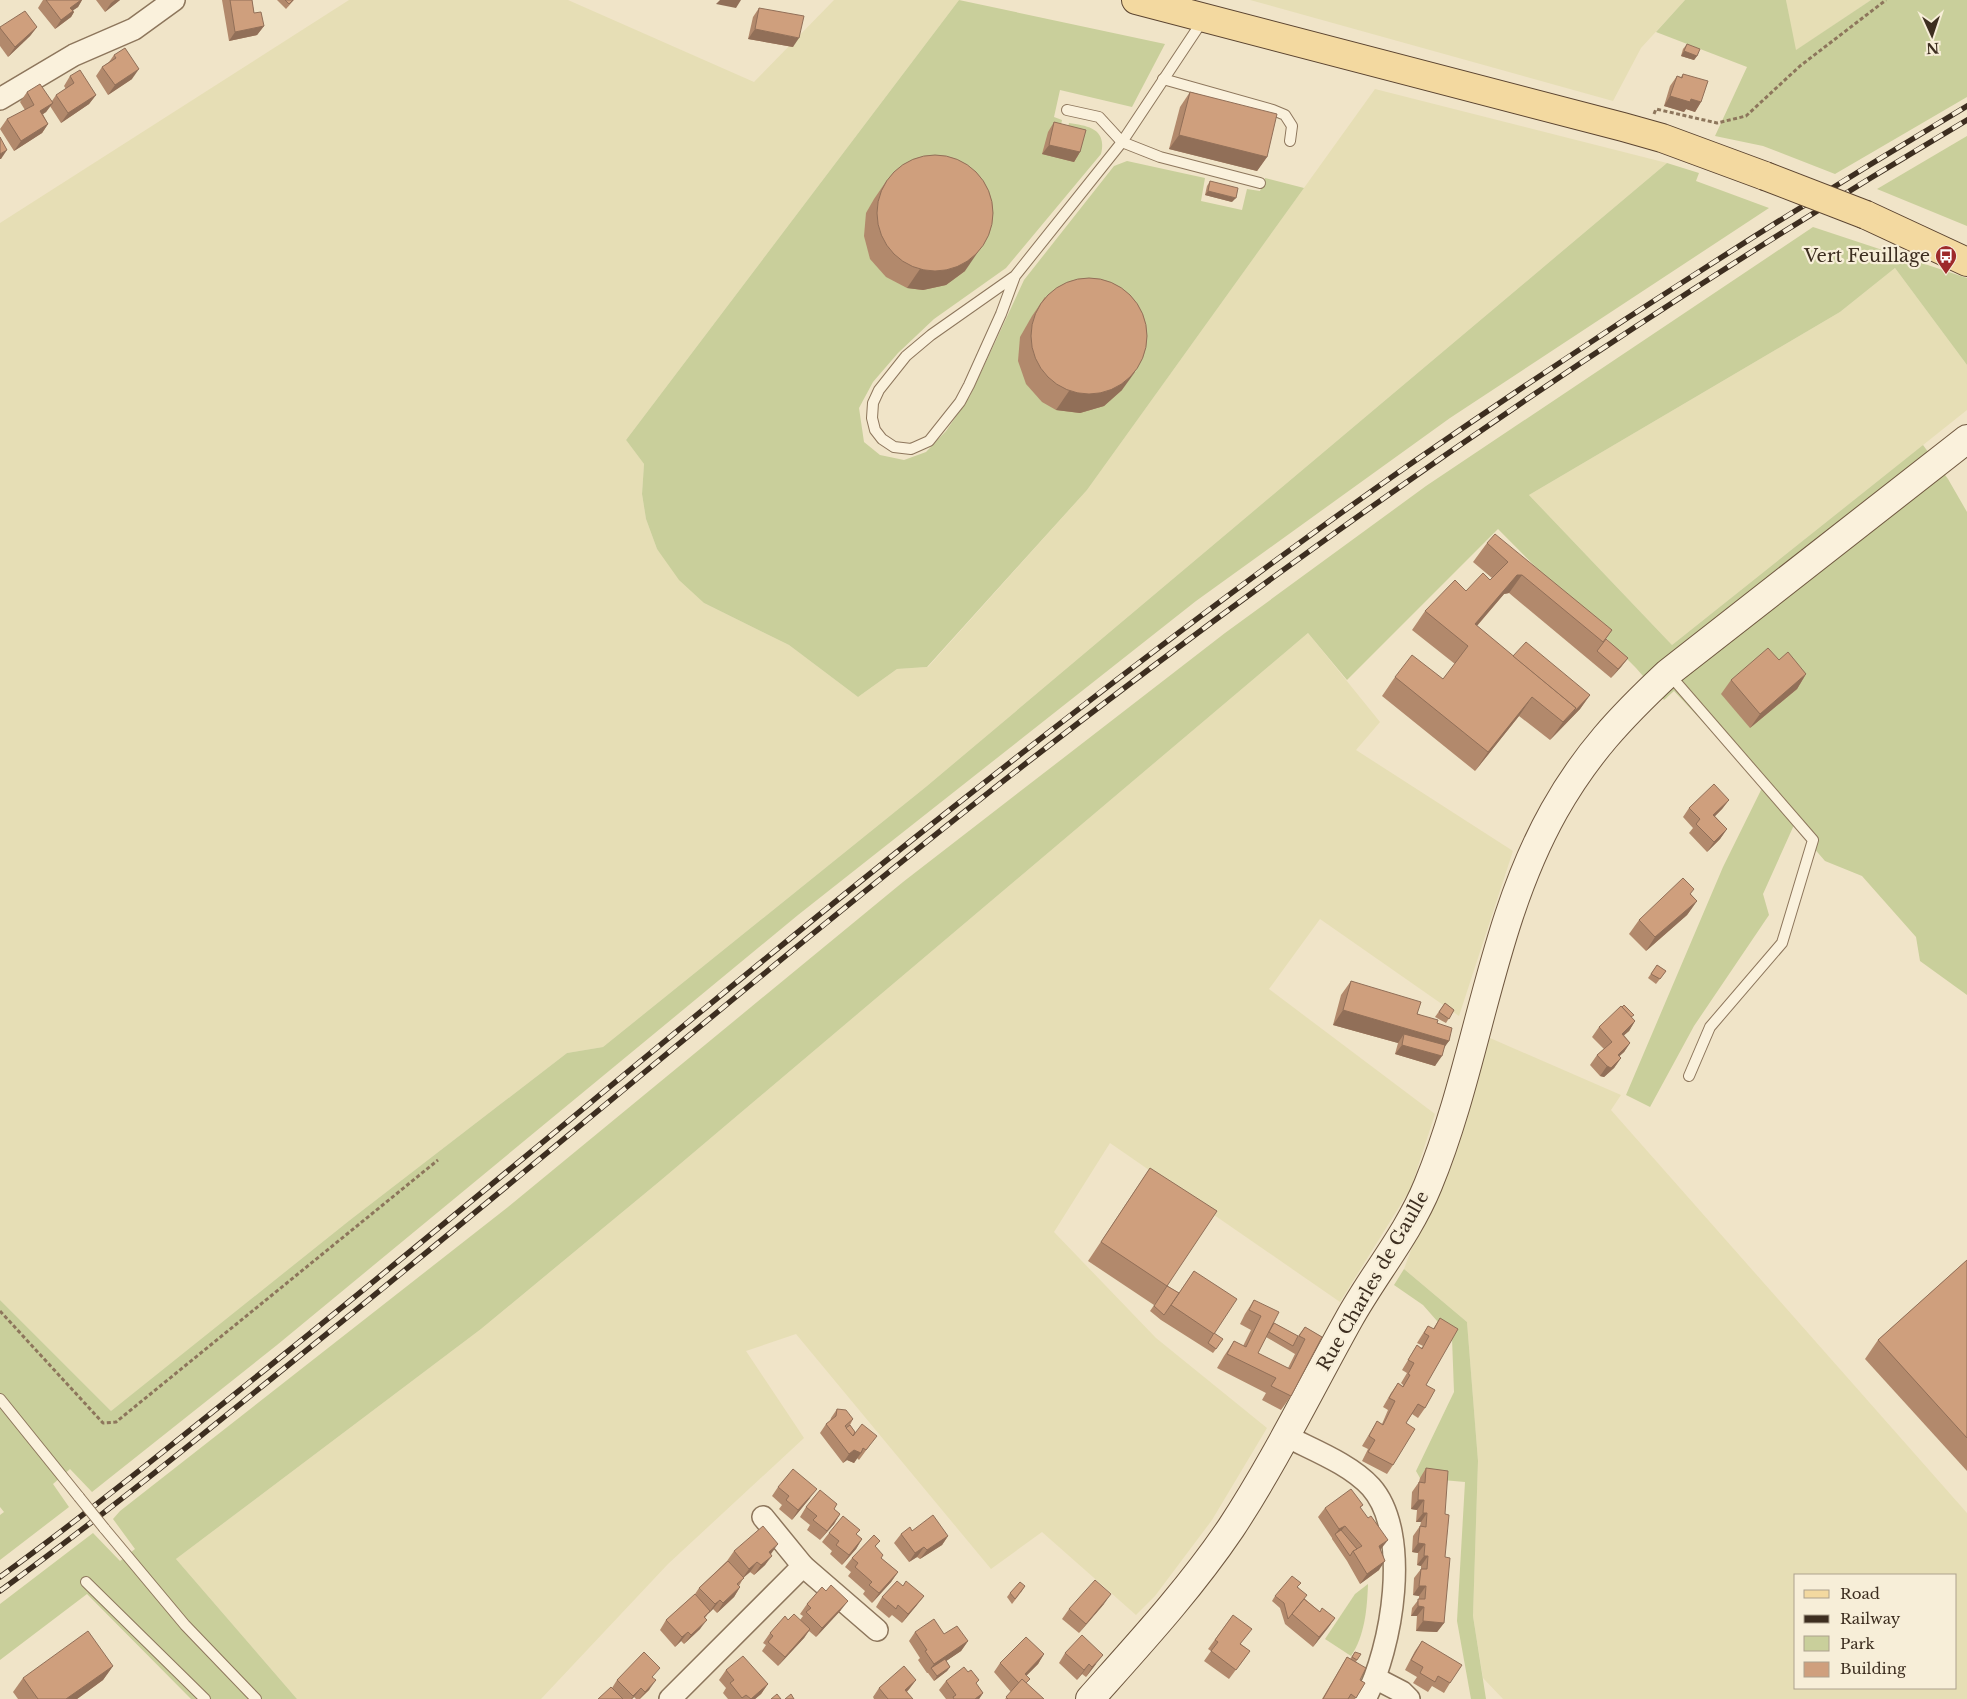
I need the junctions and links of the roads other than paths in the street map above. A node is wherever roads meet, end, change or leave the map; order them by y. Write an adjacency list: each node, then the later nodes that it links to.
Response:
1 (174, 0): 5 (street)
2 (1136, 0): 3 (main road)
3 (1205, 17): 4 (lane); 10 (main road, bridge)
4 (1163, 80): 7 (lane); 8 (lane)
5 (0, 99)
6 (1067, 110): 8 (lane)
7 (1290, 141)
8 (1122, 142): 9 (lane); 13 (lane)
9 (1260, 182)
10 (1866, 216): 11 (main road); 12 (main road)
11 (1967, 248)
12 (1967, 262)
13 (1015, 276): 13 (lane)
14 (1967, 440): 15 (street, Rue Charles de Gaulle)
15 (1668, 673): 16 (lane); 18 (street, Rue Charles de Gaulle)
16 (1689, 1076)
17 (0, 1400): 26 (lane, bridge)
18 (1286, 1436): 23 (street); 27 (street, Rue Charles de Gaulle)
19 (763, 1517): 20 (street)
20 (804, 1566): 22 (street); 24 (street)
21 (86, 1582): 25 (lane)
22 (877, 1630)
23 (1375, 1678): 28 (street); 29 (street)
24 (682, 1695)
25 (204, 1699)
26 (256, 1699)
27 (1090, 1699)
28 (1365, 1699)
29 (1409, 1699)

